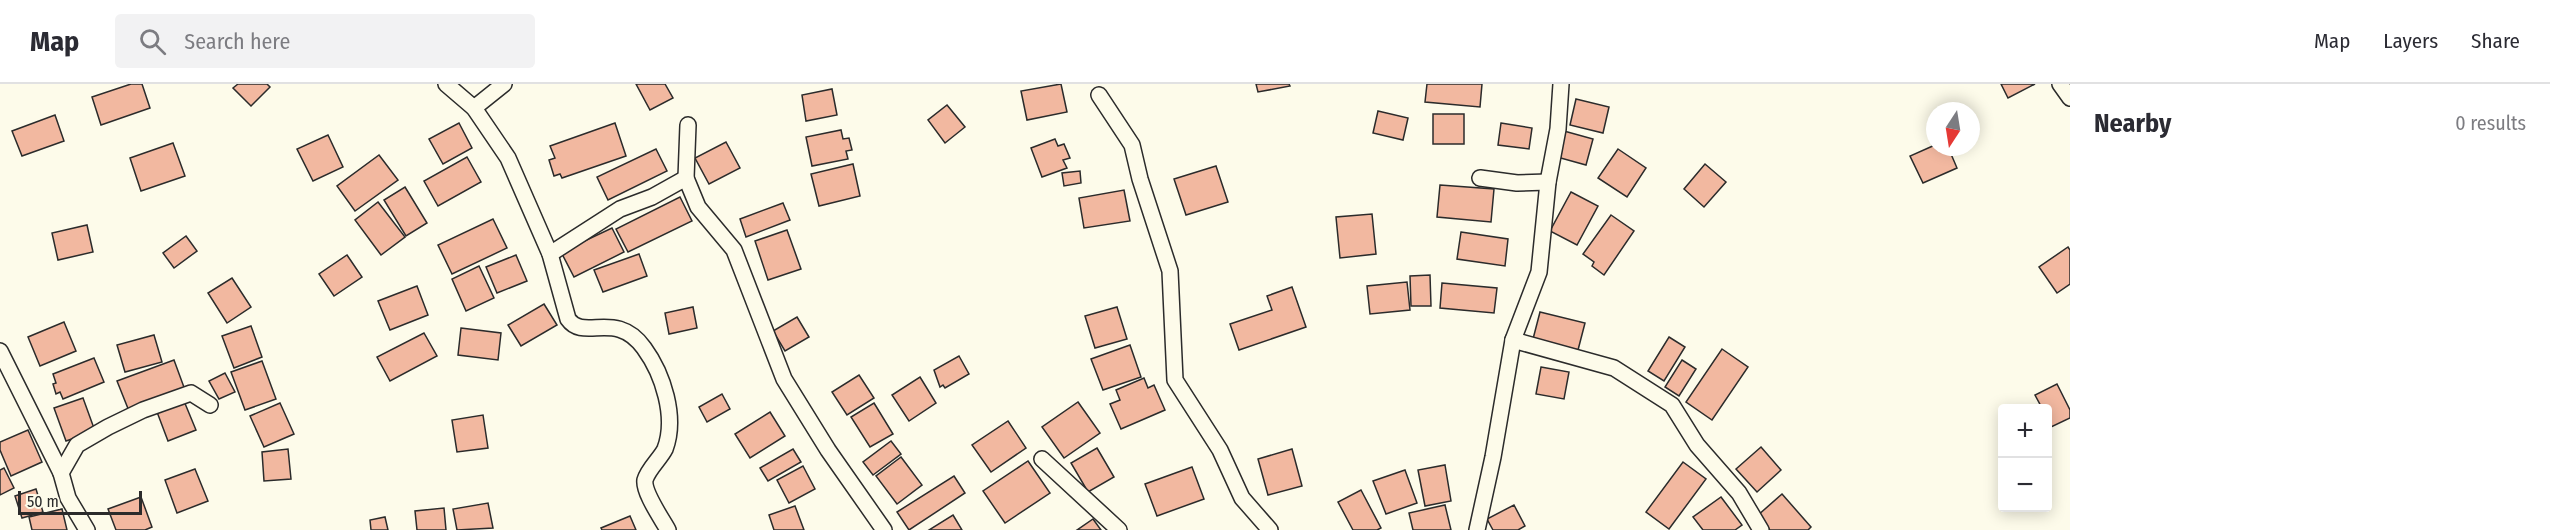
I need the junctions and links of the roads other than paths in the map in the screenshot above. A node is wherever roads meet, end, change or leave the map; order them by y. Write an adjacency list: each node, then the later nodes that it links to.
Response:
1 (446, 84): 7 (street)
2 (504, 84): 7 (street)
3 (1561, 84): 11 (street)
4 (2060, 84): 6 (street)
5 (1099, 95): 22 (street)
6 (2070, 98)
7 (474, 108): 12 (street)
8 (688, 125): 9 (street)
9 (686, 178): 12 (street); 20 (street)
10 (1480, 178): 11 (street)
11 (1548, 182): 13 (street)
12 (550, 254): 19 (street)
13 (1513, 340): 23 (street); 24 (street)
14 (0, 351): 17 (street)
15 (210, 405): 17 (street)
16 (1042, 459): 21 (street)
17 (61, 473): 18 (street)
18 (87, 530)
19 (668, 530)
20 (884, 530)
21 (1119, 530)
22 (1270, 530)
23 (1477, 530)
24 (1761, 530)

